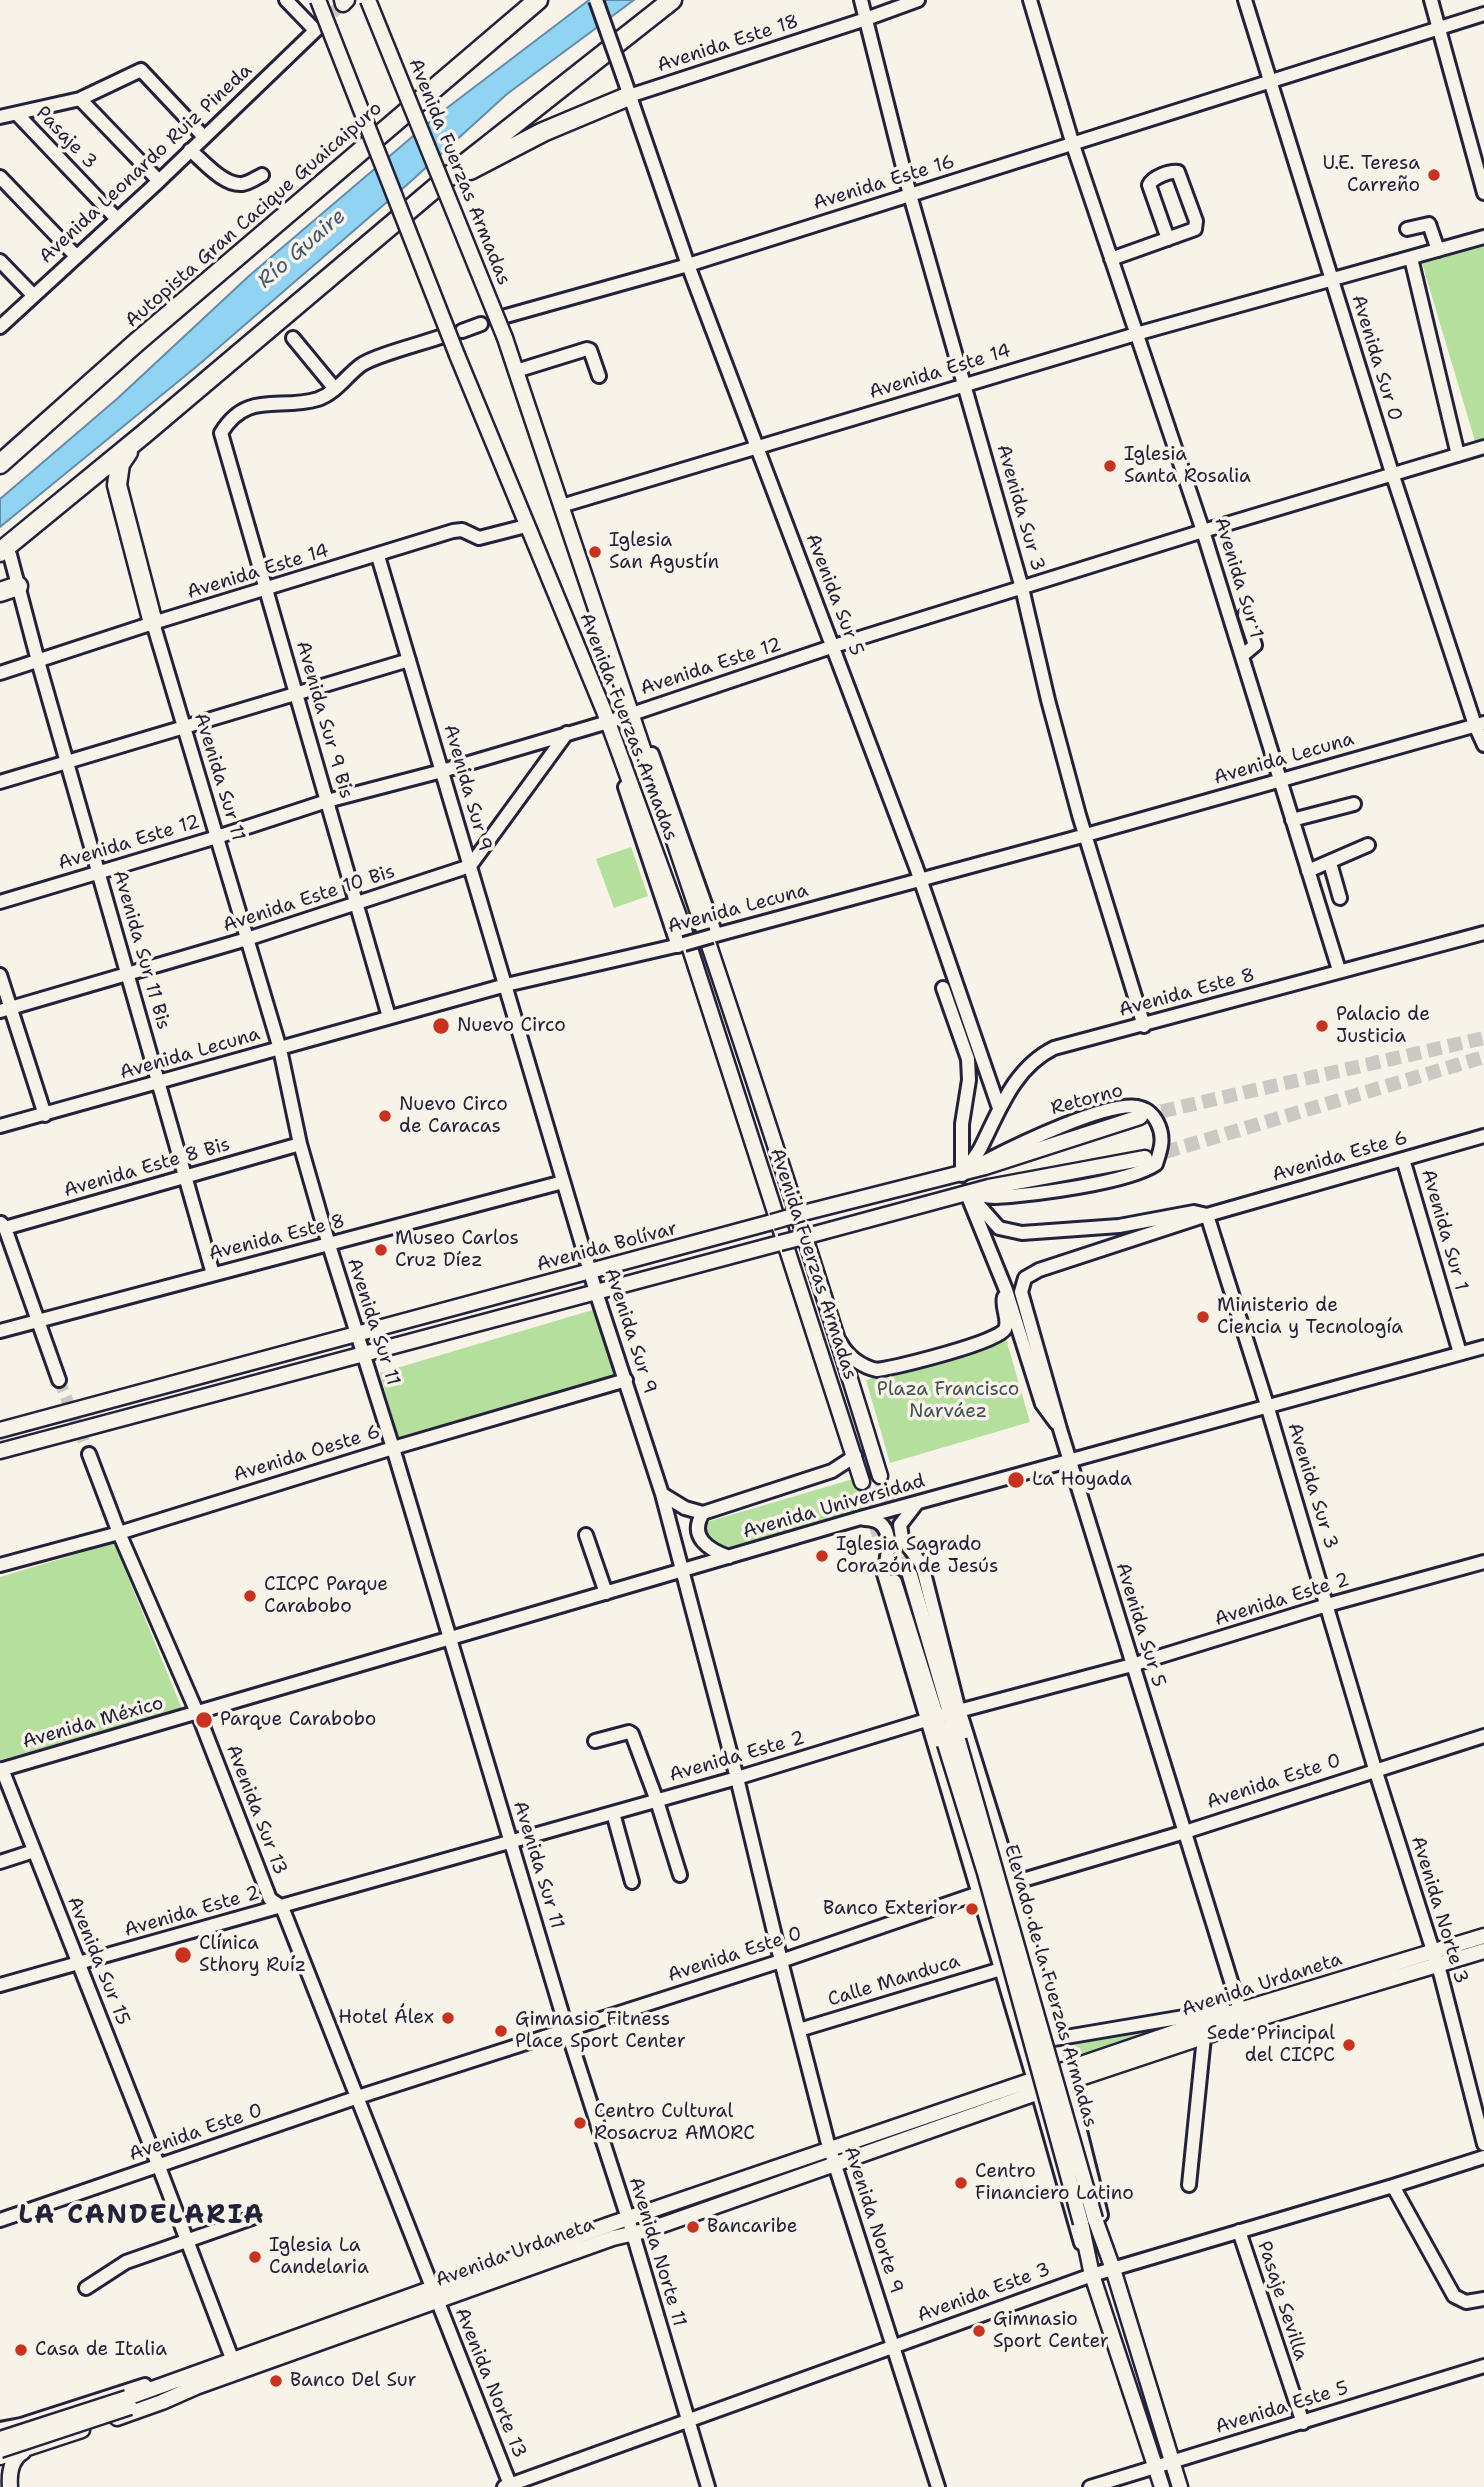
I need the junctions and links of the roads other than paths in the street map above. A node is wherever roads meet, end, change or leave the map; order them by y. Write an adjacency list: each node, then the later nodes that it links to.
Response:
1 (286, 0): 20 (street, Avenida Leonardo Ruiz Pineda)
2 (318, 0): 59 (main road, Avenida Fuerzas Armadas, bridge)
3 (368, 0): 48 (main road, Avenida Fuerzas Armadas, bridge)
4 (538, 0): 56 (highway, Autopista Gran Cacique Guaicaipuro)
5 (596, 0): 16 (street, Avenida Sur 5, bridge)
6 (672, 0): 52 (highway)
7 (861, 0): 13 (street, Avenida Sur 3)
8 (918, 0): 13 (street, Avenida Este 18)
9 (1030, 0): 21 (street, Avenida Sur 1)
10 (1245, 0): 15 (street, Avenida Sur 0)
11 (1430, 0): 14 (street)
12 (1484, 14): 14 (street, Avenida Este 16)
13 (866, 19): 16 (street, Avenida Este 18); 28 (street, Avenida Sur 3)
14 (1439, 28): 15 (street, Avenida Este 16); 27 (street)
15 (1271, 82): 21 (street, Avenida Este 16); 39 (street, Avenida Sur 0)
16 (629, 96): 25 (highway); 38 (street, Avenida Sur 5)
17 (80, 99): 18 (street); 20 (street); 26 (street)
18 (17, 114): 19 (street); 29 (street, Pasaje 3)
19 (0, 117)
20 (204, 137): 22 (street, Avenida Leonardo Ruiz Pineda)
21 (1073, 145): 28 (street, Avenida Este 16); 36 (street, Avenida Sur 1)
22 (190, 150): 23 (street); 26 (street, Avenida Leonardo Ruiz Pineda)
23 (262, 174)
24 (0, 177): 34 (street)
25 (457, 177)
26 (159, 181): 29 (street, Avenida Leonardo Ruiz Pineda)
27 (1484, 193)
28 (910, 195): 38 (street, Avenida Este 16); 50 (street, Avenida Sur 3)
29 (117, 219): 34 (street, Avenida Leonardo Ruiz Pineda)
30 (1407, 229): 33 (street)
31 (1484, 237): 33 (street, Avenida Este 14)
32 (1168, 239): 32 (street); 36 (street)
33 (1438, 250): 35 (street, Avenida Este 14)
34 (76, 256): 40 (street, Avenida Leonardo Ruiz Pineda)
35 (1410, 258): 39 (street, Avenida Este 14); 55 (street)
36 (1111, 259): 45 (street, Avenida Sur 1)
37 (0, 261): 40 (street)
38 (688, 265): 41 (street, Avenida Este 16); 53 (street, Avenida Sur 5)
39 (1332, 280): 45 (street, Avenida Este 14); 57 (street, Avenida Sur 0)
40 (33, 295): 43 (street, Avenida Leonardo Ruiz Pineda)
41 (506, 316)
42 (481, 324): 44 (street)
43 (0, 327)
44 (462, 331)
45 (1136, 334): 50 (street, Avenida Este 14); 60 (street, Avenida Sur 1)
46 (443, 336): 51 (street)
47 (293, 338): 51 (street)
48 (516, 371): 49 (street); 58 (main road, Avenida Fuerzas Armadas)
49 (599, 376)
50 (965, 385): 53 (street, Avenida Este 14); 64 (street, Avenida Sur 3)
51 (335, 389): 65 (street, Avenida Sur 9 Bis)
52 (144, 435): 61 (highway); 68 (highway)
53 (756, 446): 58 (street, Avenida Este 14); 69 (street, Avenida Sur 5)
54 (1484, 447): 55 (street, Avenida Este 12)
55 (1458, 455): 57 (street, Avenida Este 12)
56 (0, 464)
57 (1392, 473): 60 (street, Avenida Este 12); 77 (street, Avenida Sur 0)
58 (561, 506): 75 (main road, Avenida Fuerzas Armadas)
59 (526, 526): 62 (street, Avenida Este 14); 76 (main road, Avenida Fuerzas Armadas)
60 (1203, 531): 64 (street, Avenida Este 12); 70 (street, Avenida Sur 1)
61 (5, 553): 63 (street, Avenida Sur 11 Bis)
62 (377, 556): 65 (street, Avenida Este 14); 71 (street, Avenida Sur 9)
63 (18, 586): 66 (highway); 72 (street, Avenida Sur 11 Bis)
64 (1022, 587): 69 (street, Avenida Este 12); 88 (street, Avenida Sur 3)
65 (267, 590): 68 (street, Avenida Este 14); 74 (street, Avenida Sur 9 Bis)
66 (0, 592)
67 (1245, 615): 70 (street)
68 (153, 623): 72 (street, Avenida Este 14); 78 (street, Avenida Sur 11)
69 (834, 646): 75 (street, Avenida Este 12); 95 (street, Avenida Sur 5)
70 (1242, 656): 83 (street, Avenida Sur 1)
71 (409, 660): 74 (street); 82 (street, Avenida Sur 9)
72 (38, 661): 73 (street, Avenida Este 14); 81 (street, Avenida Sur 11 Bis)
73 (0, 673)
74 (297, 694): 78 (street); 85 (street, Avenida Sur 9 Bis)
75 (632, 713): 76 (street, Avenida Este 12); 100 (street); 136 (main road, Avenida Fuerzas Armadas)
76 (608, 722): 79 (street, Avenida Este 12); 102 (street); 148 (main road, Avenida Fuerzas Armadas)
77 (1479, 724): 80 (street, Avenida Sur 0); 83 (street, Avenida Lecuna)
78 (185, 728): 81 (street); 89 (street, Avenida Sur 11)
79 (567, 733): 82 (street, Avenida Este 12); 92 (street)
80 (1484, 745)
81 (67, 761): 84 (street); 94 (street, Avenida Sur 11 Bis)
82 (442, 771): 85 (street, Avenida Este 12); 92 (street, Avenida Sur 9)
83 (1280, 781): 87 (street, Avenida Sur 1); 88 (street, Avenida Lecuna)
84 (0, 782)
85 (327, 801): 89 (street, Avenida Este 12); 98 (street, Avenida Sur 9 Bis)
86 (1354, 804): 87 (street)
87 (1292, 820): 93 (street, Avenida Sur 1)
88 (1086, 835): 95 (street, Avenida Lecuna); 110 (street, Avenida Sur 3)
89 (217, 837): 94 (street, Avenida Este 12); 101 (street, Avenida Sur 11)
90 (1368, 845): 91 (street)
91 (1331, 863): 93 (street); 96 (street)
92 (470, 866): 98 (street, Avenida Este 10 Bis); 106 (street, Avenida Sur 9)
93 (1308, 872): 103 (street, Avenida Sur 1)
94 (99, 873): 97 (street, Avenida Este 12); 105 (street, Avenida Sur 11 Bis)
95 (920, 879): 100 (street, Avenida Lecuna); 113 (street, Avenida Sur 5)
96 (1340, 898)
97 (0, 902)
98 (356, 905): 101 (street, Avenida Este 10 Bis); 109 (street, Avenida Sur 9 Bis)
99 (1484, 933): 103 (street, Avenida Este 8)
100 (714, 935): 102 (street, Avenida Lecuna, bridge)
101 (247, 939): 105 (street, Avenida Este 10 Bis); 111 (street, Avenida Sur 11)
102 (681, 945): 106 (street, Avenida Lecuna)
103 (1339, 970): 110 (street, Avenida Este 8)
104 (0, 975): 108 (street)
105 (128, 975): 108 (street, Avenida Este 10 Bis); 112 (street, Avenida Sur 11 Bis)
106 (506, 985): 109 (street, Avenida Lecuna); 123 (street, Avenida Sur 9)
107 (943, 988): 121 (street, Avenida Sur 5)
108 (5, 1009): 114 (street)
109 (389, 1017): 111 (street, Avenida Lecuna)
110 (1144, 1026): 113 (street, Avenida Este 8)
111 (280, 1049): 112 (street, Avenida Lecuna); 118 (street, Avenida Sur 11)
112 (159, 1083): 114 (street, Avenida Lecuna); 122 (street, Avenida Sur 11 Bis)
113 (999, 1108): 121 (street, Avenida Este 8)
114 (45, 1115): 116 (street, Avenida Lecuna)
115 (1140, 1116): 121 (main road, Avenida Bolívar)
116 (0, 1126)
117 (1484, 1136): 120 (street, Avenida Este 6)
118 (300, 1144): 122 (street, Avenida Este 8 Bis); 127 (street, Avenida Sur 11)
119 (1145, 1158): 124 (main road, Avenida Bolívar)
120 (1403, 1159): 125 (street, Avenida Este 6); 138 (street, Avenida Sur 1)
121 (962, 1174): 124 (street, Avenida Sur 5); 124 (street, Retorno); 128 (main road, Avenida Bolívar, bridge)
122 (186, 1178): 126 (street, Avenida Este 8 Bis); 129 (street, Avenida Sur 11 Bis)
123 (563, 1182): 127 (street, Avenida Este 8); 128 (street, Avenida Sur 9)
124 (967, 1192): 125 (street, Avenida Este 6); 131 (street, Avenida Sur 5); 132 (main road, Avenida Bolívar, bridge)
125 (1207, 1215): 130 (street, Avenida Este 6); 142 (street, Avenida Sur 3)
126 (3, 1225): 133 (street)
127 (329, 1245): 129 (street, Avenida Este 8); 135 (street, Avenida Sur 11)
128 (590, 1271): 132 (street, Avenida Sur 9); 135 (main road, Avenida Bolívar)
129 (213, 1274): 133 (street, Avenida Este 8)
130 (1022, 1284): 143 (street, Avenida Sur 5)
131 (1006, 1290): 136 (street); 143 (street, Avenida Sur 5)
132 (596, 1292): 139 (main road, Avenida Bolívar); 141 (street, Avenida Sur 9)
133 (38, 1321): 134 (street, Avenida Este 8); 140 (street)
134 (0, 1331)
135 (357, 1333): 139 (street, Avenida Sur 11); 144 (main road, Avenida Bolívar)
136 (838, 1339): 150 (main road, Avenida Fuerzas Armadas)
137 (1484, 1347): 138 (street, Avenida Universidad)
138 (1460, 1353): 142 (street, Avenida Universidad)
139 (363, 1354): 145 (street, Avenida Sur 11); 146 (main road, Avenida Bolívar)
140 (59, 1380)
141 (626, 1380): 145 (street, Avenida Oeste 6); 152 (street, Avenida Sur 9)
142 (1267, 1405): 149 (street, Avenida Universidad); 166 (street, Avenida Sur 3)
143 (1060, 1429): 149 (street, Avenida Sur 5)
144 (0, 1430)
145 (393, 1448): 156 (street, Avenida Oeste 6); 167 (street, Avenida Sur 11)
146 (0, 1451)
147 (89, 1454): 156 (street, Avenida Sur 13)
148 (855, 1456): 151 (main road, Avenida Fuerzas Armadas); 154 (street)
149 (1070, 1461): 153 (street, Avenida Universidad); 168 (street, Avenida Sur 5)
150 (880, 1476)
151 (862, 1482)
152 (662, 1494): 154 (street); 162 (street, Avenida Sur 9)
153 (918, 1503): 155 (street, Avenida Universidad); 161 (street)
154 (703, 1513): 158 (street)
155 (853, 1520): 158 (street, Avenida Universidad); 164 (street)
156 (118, 1533): 160 (street, Avenida Oeste 6); 169 (street, Avenida Sur 13)
157 (586, 1535): 165 (street)
158 (729, 1557): 162 (street, Avenida Universidad)
159 (1484, 1562): 166 (street, Avenida Este 2)
160 (0, 1565)
161 (922, 1565): 164 (street); 170 (street)
162 (683, 1571): 165 (street, Avenida Universidad); 176 (street, Avenida Sur 9)
163 (910, 1575): 170 (main road)
164 (889, 1578): 170 (main road); 170 (street)
165 (606, 1593): 167 (street, Avenida Universidad)
166 (1327, 1605): 168 (street, Avenida Este 2); 174 (street, Avenida Sur 3)
167 (450, 1638): 169 (street, Avenida Universidad); 180 (street, Avenida Sur 11)
168 (1132, 1665): 170 (street, Avenida Este 2); 179 (street, Avenida Sur 5)
169 (197, 1712): 175 (street, Avenida México); 187 (street, Avenida Sur 13)
170 (943, 1715): 172 (main road, Elevado de la Fuerzas Armadas); 172 (main road); 176 (street, Avenida Este 2)
171 (1484, 1736): 174 (street, Avenida Este 0)
172 (951, 1740): 185 (street); 186 (street); 213 (main road, Elevado de la Fuerzas Armadas, bridge); 214 (main road, Elevado de la Fuerzas Armadas, bridge)
173 (595, 1741): 177 (street)
174 (1375, 1769): 179 (street, Avenida Este 0); 190 (street, Avenida Norte 3)
175 (1, 1770): 181 (street, Avenida Sur 15)
176 (737, 1778): 177 (street, Avenida Este 2); 191 (street, Avenida Sur 9)
177 (657, 1801): 178 (street, Avenida Este 2); 183 (street)
178 (613, 1813): 180 (street, Avenida Este 2); 184 (street)
179 (1185, 1832): 185 (street, Avenida Este 0); 195 (street, Avenida Sur 5)
180 (511, 1842): 187 (street, Avenida Este 2); 196 (street, Avenida Sur 11)
181 (34, 1851): 182 (street); 192 (street, Avenida Sur 15)
182 (0, 1862)
183 (680, 1875)
184 (632, 1882)
185 (1013, 1883): 186 (street, Avenida Este 0); 195 (street)
186 (978, 1894): 191 (street, Avenida Este 0); 193 (street)
187 (282, 1907): 192 (street, Avenida Este 2); 200 (street, Avenida Sur 13)
188 (1484, 1936): 190 (main road, Avenida Urdaneta)
189 (1484, 1951): 190 (main road, Avenida Urdaneta)
190 (1435, 1958): 195 (main road, Avenida Urdaneta); 201 (street, Avenida Norte 3)
191 (781, 1962): 196 (street, Avenida Este 0); 197 (street, Avenida Norte 9)
192 (78, 1964): 194 (street, Avenida Este 2); 204 (street, Avenida Sur 15)
193 (1001, 1969): 197 (street, Calle Manduca); 199 (street)
194 (0, 1985)
195 (1242, 2017): 198 (main road, Avenida Urdaneta); 199 (main road, Avenida Urdaneta)
196 (567, 2030): 200 (street, Avenida Este 0); 208 (street, Avenida Norte 11)
197 (799, 2030): 202 (street, Avenida Norte 9)
198 (1204, 2037): 199 (main road, Avenida Urdaneta); 205 (street)
199 (1048, 2083): 202 (main road, Avenida Urdaneta); 213 (street); 214 (street)
200 (358, 2097): 204 (street, Avenida Este 0); 216 (street, Avenida Norte 13)
201 (1484, 2144)
202 (832, 2156): 208 (main road, Avenida Urdaneta); 211 (main road, Avenida Urdaneta); 218 (street, Avenida Norte 9)
203 (1484, 2157): 206 (street, Avenida Este 3)
204 (159, 2167): 209 (street, Avenida Este 0); 212 (street, Avenida Sur 15)
205 (1189, 2185)
206 (1393, 2186): 210 (street, Avenida Este 3); 217 (street)
207 (252, 2218): 212 (street)
208 (627, 2219): 211 (street, Avenida Norte 11); 216 (main road, Avenida Urdaneta)
209 (0, 2220)
210 (1239, 2231): 213 (street, Avenida Este 3); 224 (street, Pasaje Sevilla)
211 (633, 2234): 216 (main road, Avenida Urdaneta); 223 (street, Avenida Norte 11)
212 (188, 2242): 215 (street); 219 (street, Avenida Sur 15)
213 (1113, 2269): 214 (street, Avenida Este 3); 231 (main road)
214 (1092, 2275): 218 (street, Avenida Este 3); 232 (main road)
215 (86, 2288)
216 (434, 2295): 219 (main road, Avenida Urdaneta); 221 (main road, Avenida Urdaneta); 234 (street, Avenida Norte 13)
217 (1484, 2299)
218 (892, 2346): 223 (street, Avenida Este 3); 237 (street, Avenida Norte 9)
219 (233, 2361): 221 (main road, Avenida Urdaneta)
220 (1484, 2366): 224 (street, Avenida Este 5)
221 (193, 2381): 222 (main road); 225 (street, Avenida Urdaneta); 228 (main road, Avenida Urdaneta)
222 (128, 2402): 227 (main road, bridge); 229 (main road, bridge)
223 (689, 2420): 234 (street, Avenida Este 3); 236 (street, Avenida Norte 11)
224 (1303, 2423): 231 (street, Avenida Este 5)
225 (21, 2426): 226 (street, Avenida Urdaneta); 228 (main road)
226 (0, 2430)
227 (0, 2439)
228 (28, 2449): 230 (main road, Avenida Urdaneta); 235 (main road)
229 (0, 2450)
230 (0, 2457)
231 (1171, 2460): 232 (street, Avenida Este 5); 240 (main road)
232 (1155, 2466): 238 (street, Avenida Este 5); 239 (main road)
233 (0, 2478): 235 (street)
234 (508, 2486)
235 (7, 2487)
236 (708, 2487)
237 (938, 2487)
238 (1090, 2487)
239 (1162, 2487)
240 (1180, 2487)

